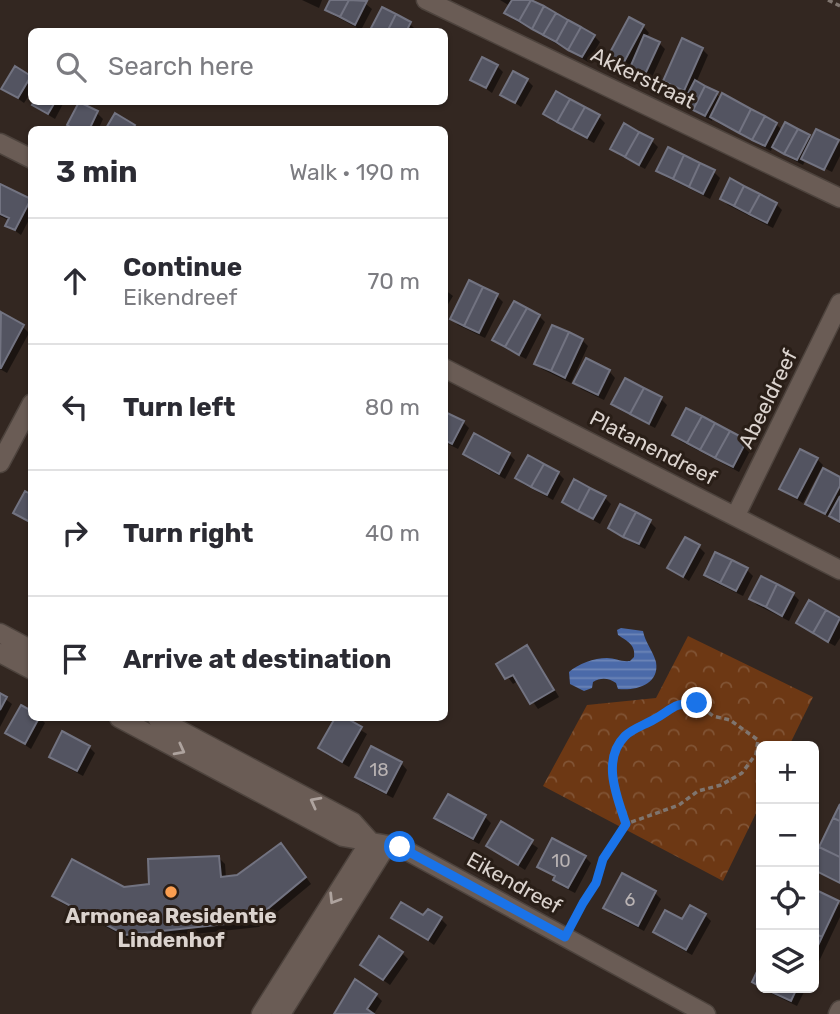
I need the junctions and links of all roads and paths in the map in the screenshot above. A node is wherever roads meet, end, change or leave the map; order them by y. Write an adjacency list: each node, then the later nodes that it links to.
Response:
1 (426, 0): 6 (street, Akkerstraat)
2 (828, 0): 3 (path)
3 (840, 6)
4 (0, 143): 5 (street)
5 (28, 157)
6 (840, 198)
7 (840, 303): 11 (street, Abeeldreef)
8 (448, 370): 11 (street, Platanendreef)
9 (28, 411): 10 (street)
10 (0, 463)
11 (736, 515): 12 (street, Platanendreef)
12 (840, 570)
13 (0, 633): 14 (street)
14 (28, 648)
15 (0, 653): 16 (street)
16 (28, 668)
17 (159, 723): 19 (street, Eikendreef)
18 (626, 824): 18 (path); 20 (path)
19 (378, 843): 20 (street, Eikendreef); 21 (street, one-way to 21); 22 (street)
20 (565, 937): 23 (street, Eikendreef)
21 (261, 1014)
22 (281, 1014)
23 (706, 1014)

